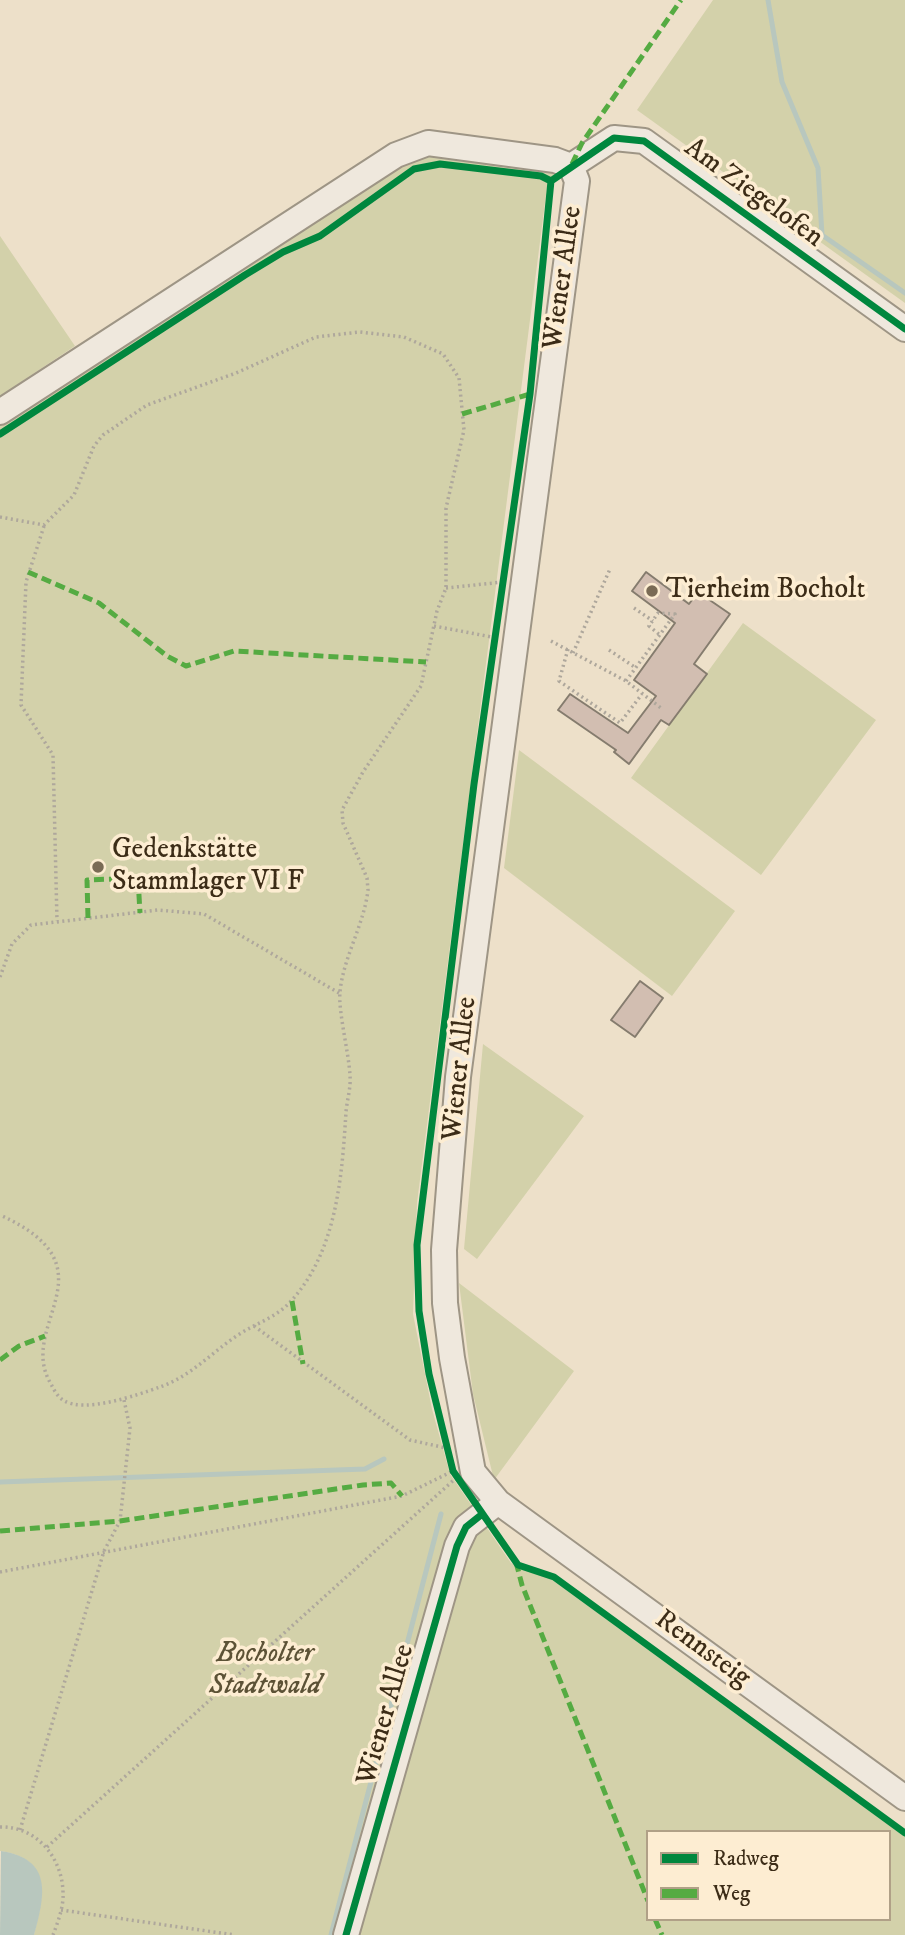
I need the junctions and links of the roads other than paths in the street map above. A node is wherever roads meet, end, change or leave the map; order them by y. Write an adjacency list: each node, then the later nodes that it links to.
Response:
1 (571, 166): 2 (street, Am Ziegelofen); 3 (street); 4 (street, Wiener Allee)
2 (905, 329)
3 (0, 412)
4 (498, 1502): 5 (street, Rennsteig); 6 (street, Wiener Allee)
5 (905, 1798)
6 (346, 1935)

